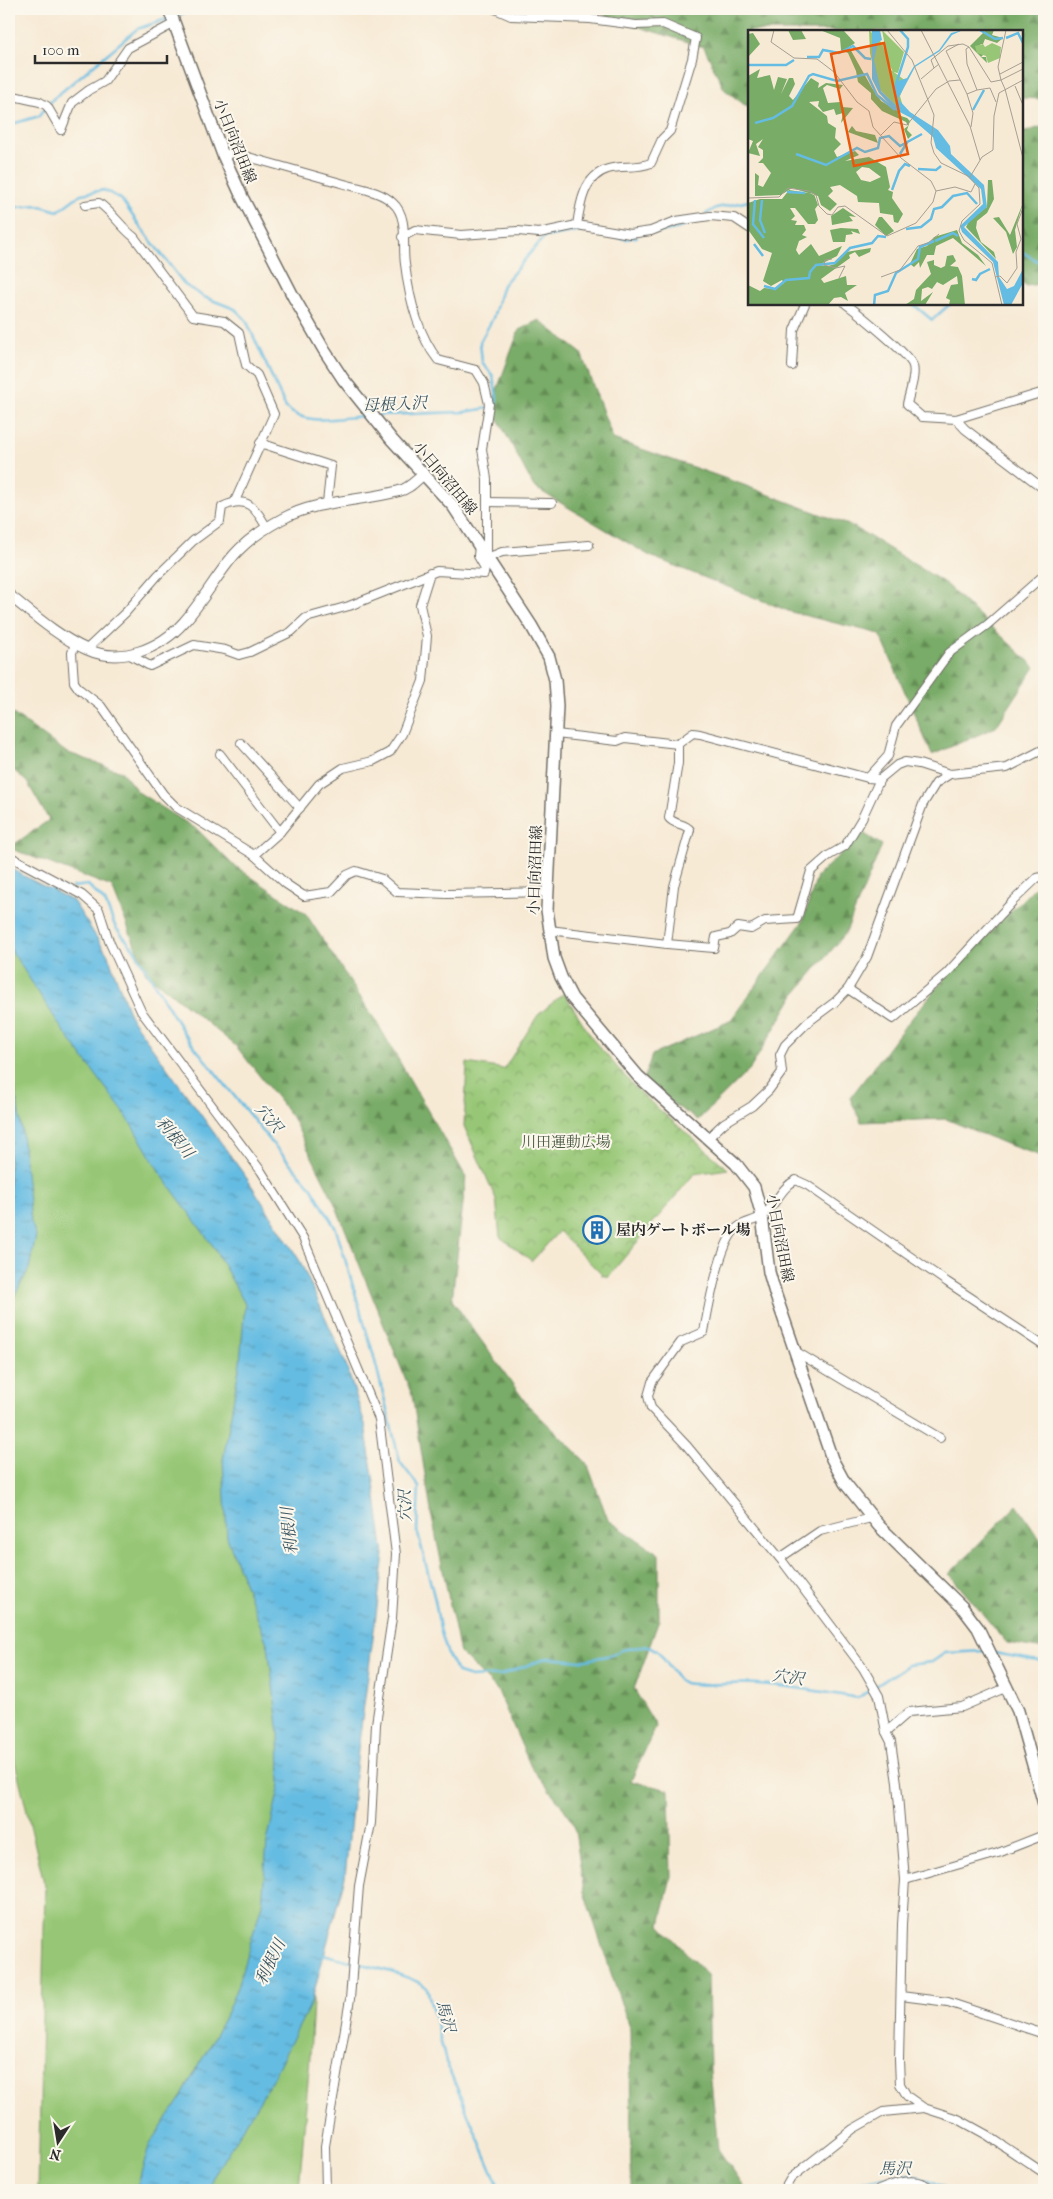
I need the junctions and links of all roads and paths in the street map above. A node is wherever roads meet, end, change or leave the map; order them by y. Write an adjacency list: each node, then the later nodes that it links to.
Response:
1 (169, 9): 3 (main road, 小日向沼田線)
2 (495, 9): 7 (street)
3 (175, 23): 4 (street); 5 (main road, 小日向沼田線)
4 (9, 95)
5 (223, 155): 9 (street); 16 (main road, 小日向沼田線)
6 (85, 205): 15 (street)
7 (578, 225): 8 (street); 9 (street)
8 (748, 227)
9 (402, 237): 19 (street)
10 (805, 305): 12 (street)
11 (847, 305): 14 (street)
12 (792, 366)
13 (1044, 392): 14 (street)
14 (956, 419): 17 (street)
15 (260, 443): 18 (street); 20 (street)
16 (424, 474): 20 (street); 24 (main road, 小日向沼田線)
17 (1044, 489)
18 (234, 501): 22 (street); 30 (street)
19 (487, 502): 21 (street); 25 (street)
20 (327, 503): 22 (street)
21 (552, 503)
22 (267, 528): 31 (street)
23 (589, 545): 25 (street)
24 (480, 546): 25 (main road, 小日向沼田線); 26 (street)
25 (487, 558): 32 (main road, 小日向沼田線)
26 (430, 574): 31 (street); 40 (street)
27 (1044, 575): 38 (street)
28 (9, 594): 29 (street)
29 (75, 643): 30 (street); 42 (street)
30 (87, 649): 31 (street)
31 (130, 655)
32 (556, 734): 34 (street); 45 (main road, 小日向沼田線)
33 (241, 743): 40 (street)
34 (678, 744): 38 (street); 47 (street)
35 (1044, 749): 37 (street)
36 (220, 754): 41 (street)
37 (950, 774): 39 (street); 48 (street)
38 (868, 778): 39 (street)
39 (880, 779): 47 (street)
40 (300, 808): 41 (street)
41 (280, 832): 42 (street)
42 (254, 855): 45 (street)
43 (9, 856): 67 (street)
44 (1044, 876): 48 (street)
45 (548, 892): 46 (main road, 小日向沼田線)
46 (549, 930): 47 (street); 51 (main road, 小日向沼田線)
47 (666, 944)
48 (848, 989): 51 (street)
49 (1044, 1001): 50 (street)
50 (1044, 1013)
51 (707, 1139): 52 (main road, 小日向沼田線)
52 (762, 1216): 53 (street); 54 (main road, 小日向沼田線); 57 (street)
53 (1044, 1346)
54 (795, 1351): 55 (street); 56 (main road, 小日向沼田線)
55 (940, 1438)
56 (871, 1518): 57 (street); 58 (main road, 小日向沼田線)
57 (780, 1558): 59 (street)
58 (1008, 1687): 59 (street); 60 (main road, 小日向沼田線)
59 (886, 1732): 62 (street)
60 (1044, 1804)
61 (1044, 1835): 62 (street)
62 (905, 1880): 63 (street)
63 (901, 1996): 64 (street); 65 (street)
64 (1044, 2034)
65 (924, 2108): 66 (street); 68 (street)
66 (1044, 2173)
67 (326, 2190)
68 (784, 2190)
69 (879, 2190): 70 (street)
70 (933, 2190)

